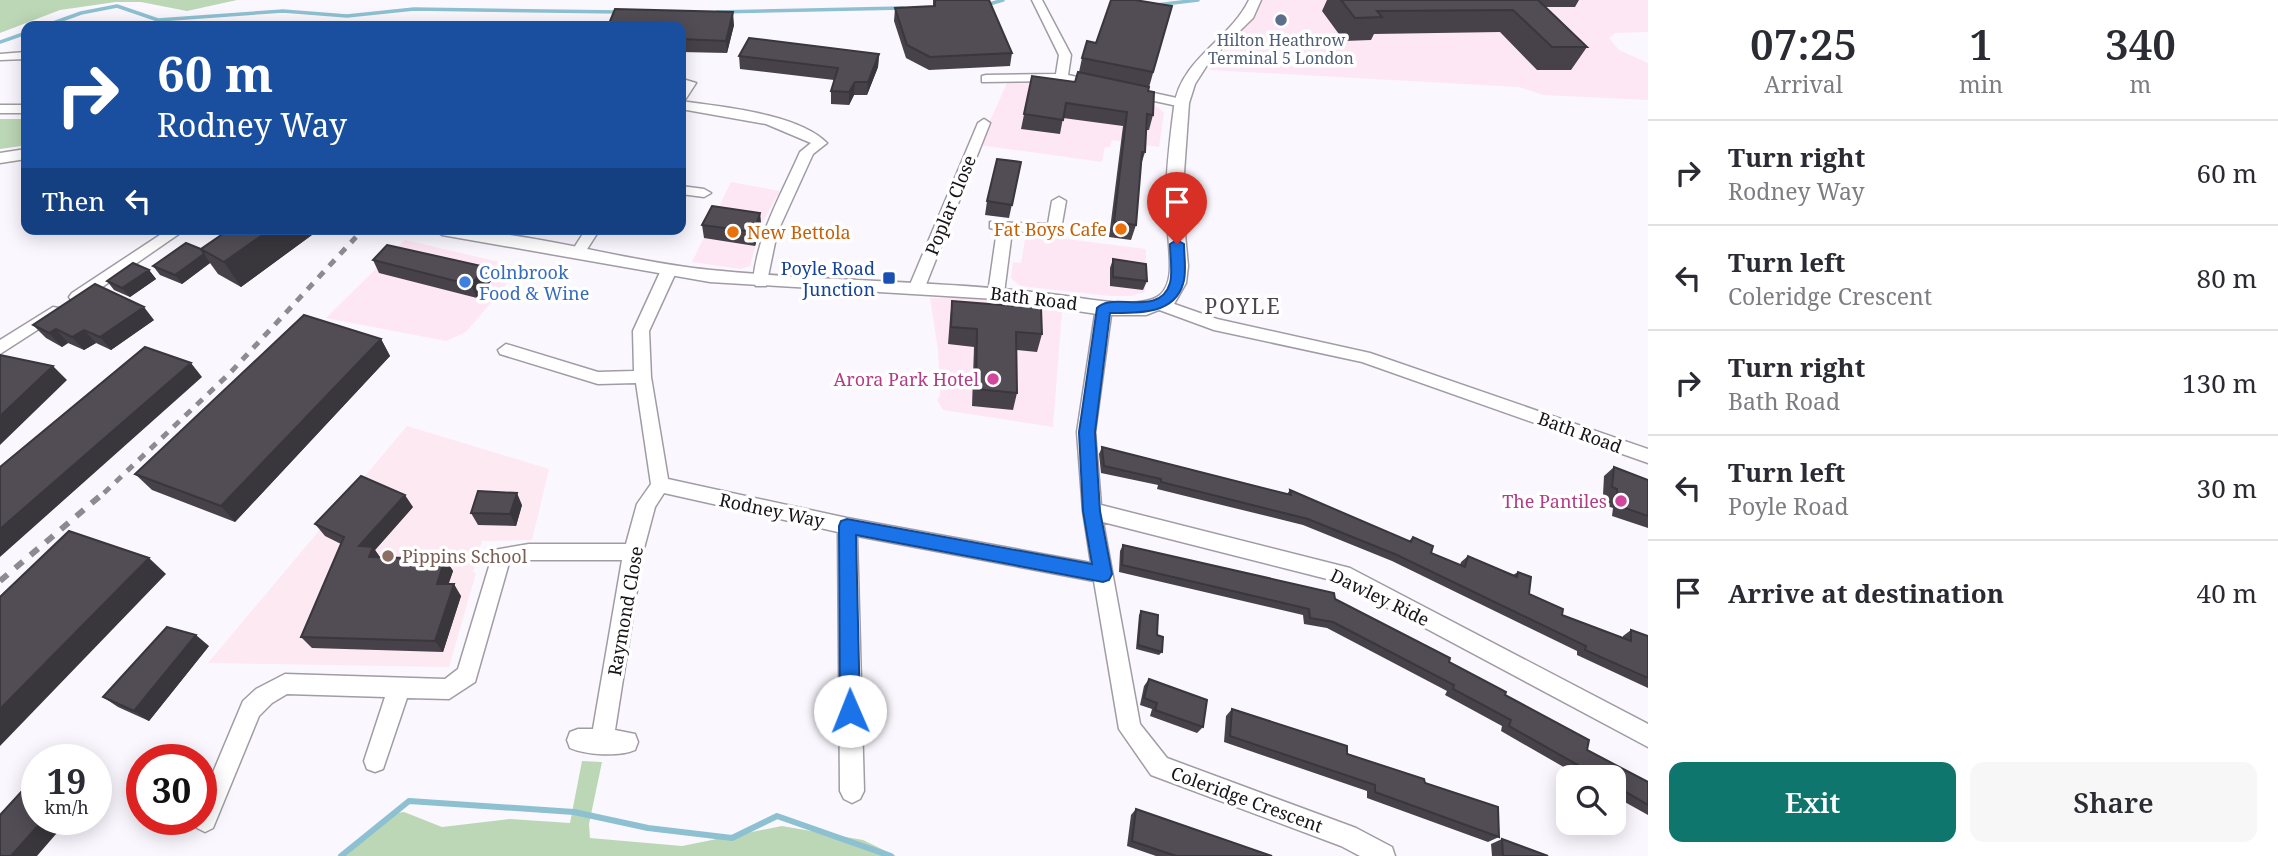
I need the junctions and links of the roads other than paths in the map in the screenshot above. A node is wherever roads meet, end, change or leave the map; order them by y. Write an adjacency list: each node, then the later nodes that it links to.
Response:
1 (1037, 0): 5 (street)
2 (1255, 0): 10 (street)
3 (21, 56): 4 (street)
4 (4, 57)
5 (1062, 78): 6 (street); 10 (street)
6 (986, 79)
7 (690, 83): 8 (street)
8 (686, 89)
9 (21, 98): 12 (street)
10 (1182, 103): 27 (street)
11 (686, 106): 24 (street)
12 (6, 109)
13 (984, 123): 25 (street, Poplar Close)
14 (21, 155): 15 (street)
15 (0, 158)
16 (686, 191): 17 (street)
17 (704, 193)
18 (1059, 201): 26 (street)
19 (170, 235): 29 (street)
20 (479, 235): 22 (street, Bath Road)
21 (589, 235): 22 (street)
22 (577, 254): 23 (street, Bath Road)
23 (669, 270): 24 (street, Bath Road); 31 (street)
24 (761, 282): 25 (street, Bath Road)
25 (917, 288): 26 (street, Bath Road)
26 (996, 293): 28 (street, Bath Road)
27 (1160, 304): 28 (street, Bath Road); 32 (street, Bath Road)
28 (1104, 308): 34 (street, Coleridge Crescent)
29 (0, 348)
30 (506, 350): 31 (street)
31 (643, 377): 33 (street)
32 (1648, 456)
33 (660, 485): 35 (street, Rodney Way); 36 (street, Raymond Close)
34 (1092, 511): 37 (street, Coleridge Crescent); 39 (street, Dawley Ride)
35 (847, 526): 37 (street, Rodney Way); 45 (street)
36 (634, 552): 38 (street); 41 (street, Raymond Close)
37 (1103, 574): 46 (street, Coleridge Crescent)
38 (400, 686): 43 (street); 44 (street)
39 (1648, 736)
40 (578, 740): 41 (street)
41 (602, 741): 42 (street)
42 (627, 742)
43 (375, 761)
44 (217, 791)
45 (852, 791)
46 (1383, 856)

